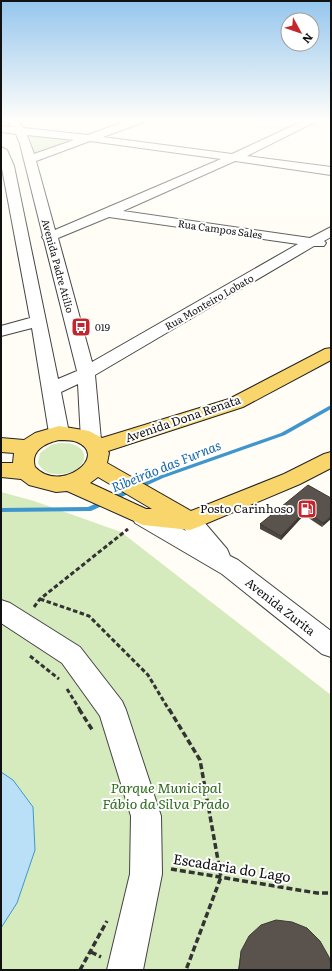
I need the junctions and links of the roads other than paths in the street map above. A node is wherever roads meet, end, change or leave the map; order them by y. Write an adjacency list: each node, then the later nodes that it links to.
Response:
1 (32, 165): 8 (street, Avenida Padre Atílio)
2 (217, 165): 6 (street)
3 (289, 165): 5 (street)
4 (4, 167): 11 (street)
5 (331, 171)
6 (108, 213): 8 (street); 9 (street, Rua Campos Sales)
7 (331, 231): 9 (street, Rua Monteiro Lobato)
8 (49, 237): 14 (street, Avenida Padre Atílio)
9 (313, 242): 10 (street, Rua Campos Sales); 14 (street, Rua Monteiro Lobato)
10 (331, 245)
11 (39, 321): 12 (street); 15 (street)
12 (1, 331)
13 (331, 353): 19 (main road, Avenida Dona Renata)
14 (86, 373): 15 (street, Rua Monteiro Lobato); 19 (street, Avenida Padre Atílio)
15 (51, 390): 16 (street)
16 (58, 433): 18 (main road); 19 (main road)
17 (1, 445): 18 (main road)
18 (28, 447): 22 (main road)
19 (95, 451): 23 (main road); 25 (main road)
20 (331, 459): 25 (main road)
21 (1, 470): 22 (main road)
22 (26, 472): 23 (main road)
23 (70, 483): 24 (main road)
24 (143, 517): 25 (main road); 26 (street, Avenida Zurita)
25 (190, 521): 26 (street, Avenida Zurita)
26 (230, 567): 28 (street, Avenida Zurita)
27 (11, 616): 29 (street)
28 (327, 637)
29 (125, 970)

